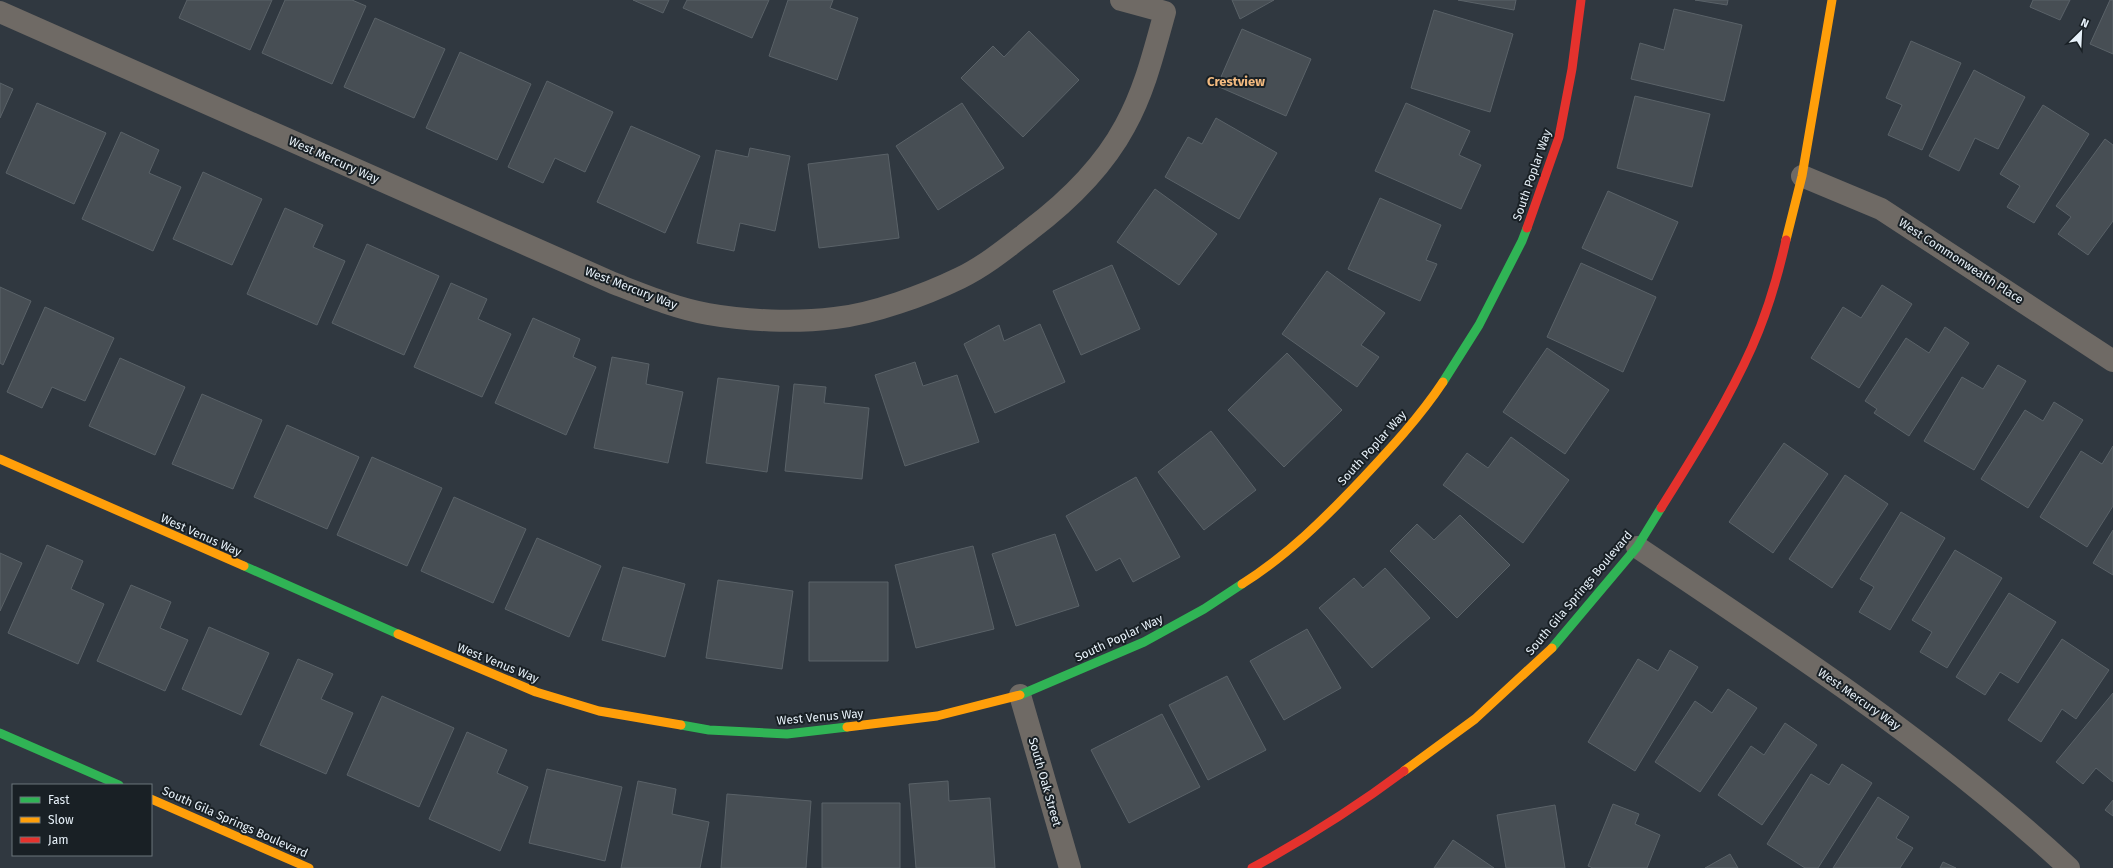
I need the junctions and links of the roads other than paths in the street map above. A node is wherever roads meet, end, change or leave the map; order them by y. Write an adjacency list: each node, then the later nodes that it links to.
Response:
1 (1121, 0): 4 (street, West Mercury Way)
2 (1582, 0): 9 (street, South Poplar Way)
3 (1832, 0): 5 (street, South Gila Springs Boulevard)
4 (0, 12)
5 (1802, 176): 6 (street, West Commonwealth Place); 8 (street, South Gila Springs Boulevard)
6 (2113, 361)
7 (0, 459): 9 (street, West Venus Way)
8 (1637, 546): 15 (street, South Gila Springs Boulevard); 16 (street, West Mercury Way)
9 (1020, 695): 14 (street, South Oak Street)
10 (0, 733): 11 (street)
11 (117, 784)
12 (152, 799): 13 (street, South Gila Springs Boulevard)
13 (309, 868)
14 (1070, 868)
15 (1252, 868)
16 (2069, 868)

